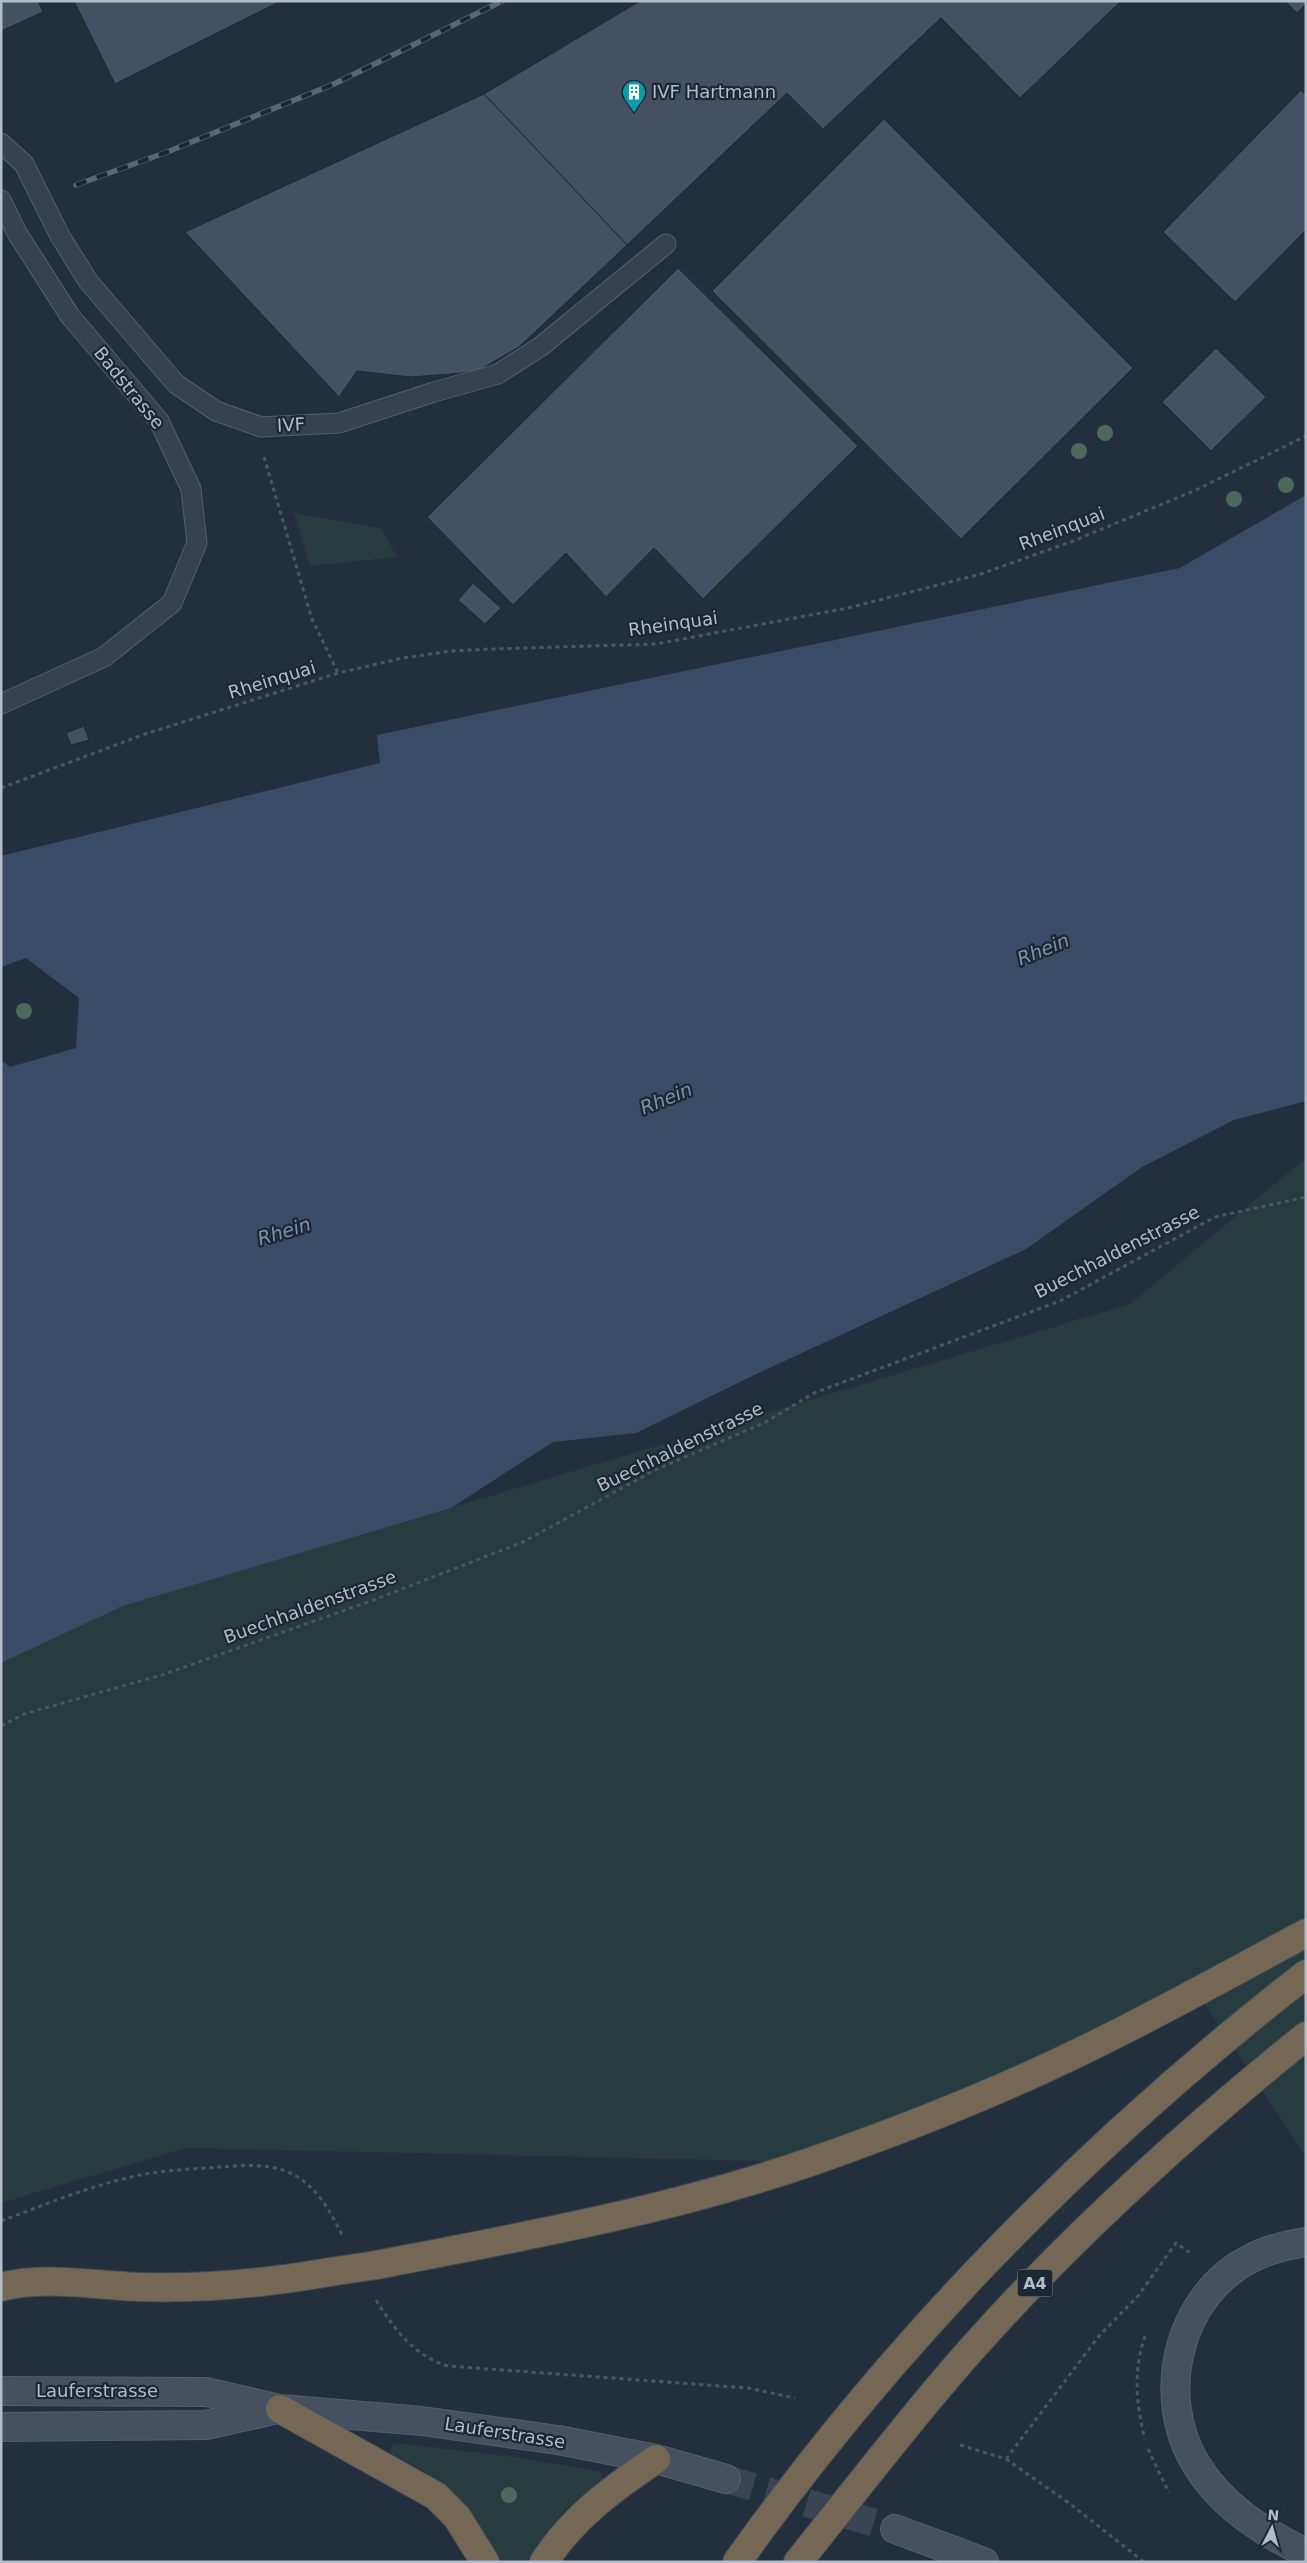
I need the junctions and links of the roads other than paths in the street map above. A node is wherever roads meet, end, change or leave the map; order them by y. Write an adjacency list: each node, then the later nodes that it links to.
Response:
1 (1, 143): 3 (lane, IVF)
2 (1, 200): 4 (lane, Badstrasse)
3 (666, 244)
4 (1, 704)
5 (1306, 1933): 9 (highway, bridge)
6 (1306, 1974): 19 (highway)
7 (1306, 2036): 20 (highway, A4)
8 (1306, 2242): 16 (street)
9 (1, 2287)
10 (1, 2391): 11 (street, Lauferstrasse)
11 (280, 2409): 12 (street, Lauferstrasse); 13 (street, Lauferstrasse); 17 (highway)
12 (1, 2427)
13 (656, 2460): 14 (street, Lauferstrasse); 18 (highway)
14 (726, 2479)
15 (895, 2528): 21 (street)
16 (1306, 2553)
17 (485, 2562)
18 (544, 2562)
19 (737, 2562)
20 (798, 2562)
21 (984, 2562)

